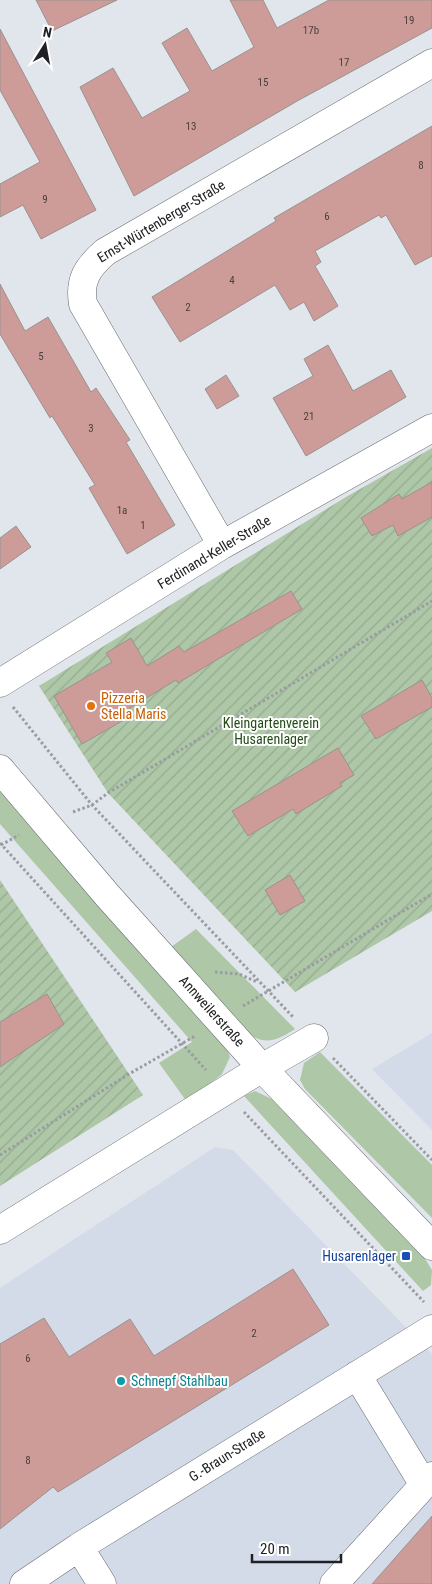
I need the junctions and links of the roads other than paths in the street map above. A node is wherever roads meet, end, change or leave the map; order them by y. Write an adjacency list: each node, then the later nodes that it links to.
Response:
1 (432, 64): 3 (street, Ernst-Würtenberger-Straße)
2 (432, 428): 3 (street, Ferdinand-Keller-Straße)
3 (222, 546): 4 (street, Ferdinand-Keller-Straße)
4 (6, 695)
5 (0, 769): 7 (street, Annweilerstraße)
6 (314, 1038): 7 (street)
7 (262, 1068): 8 (street); 9 (street, Annweilerstraße)
8 (0, 1230)
9 (432, 1246)
10 (432, 1329): 11 (street, G.-Braun-Straße)
11 (357, 1375): 12 (street); 13 (street, G.-Braun-Straße)
12 (428, 1481): 16 (street)
13 (79, 1547): 14 (street, G.-Braun-Straße); 15 (street)
14 (24, 1584)
15 (102, 1584)
16 (334, 1584)

